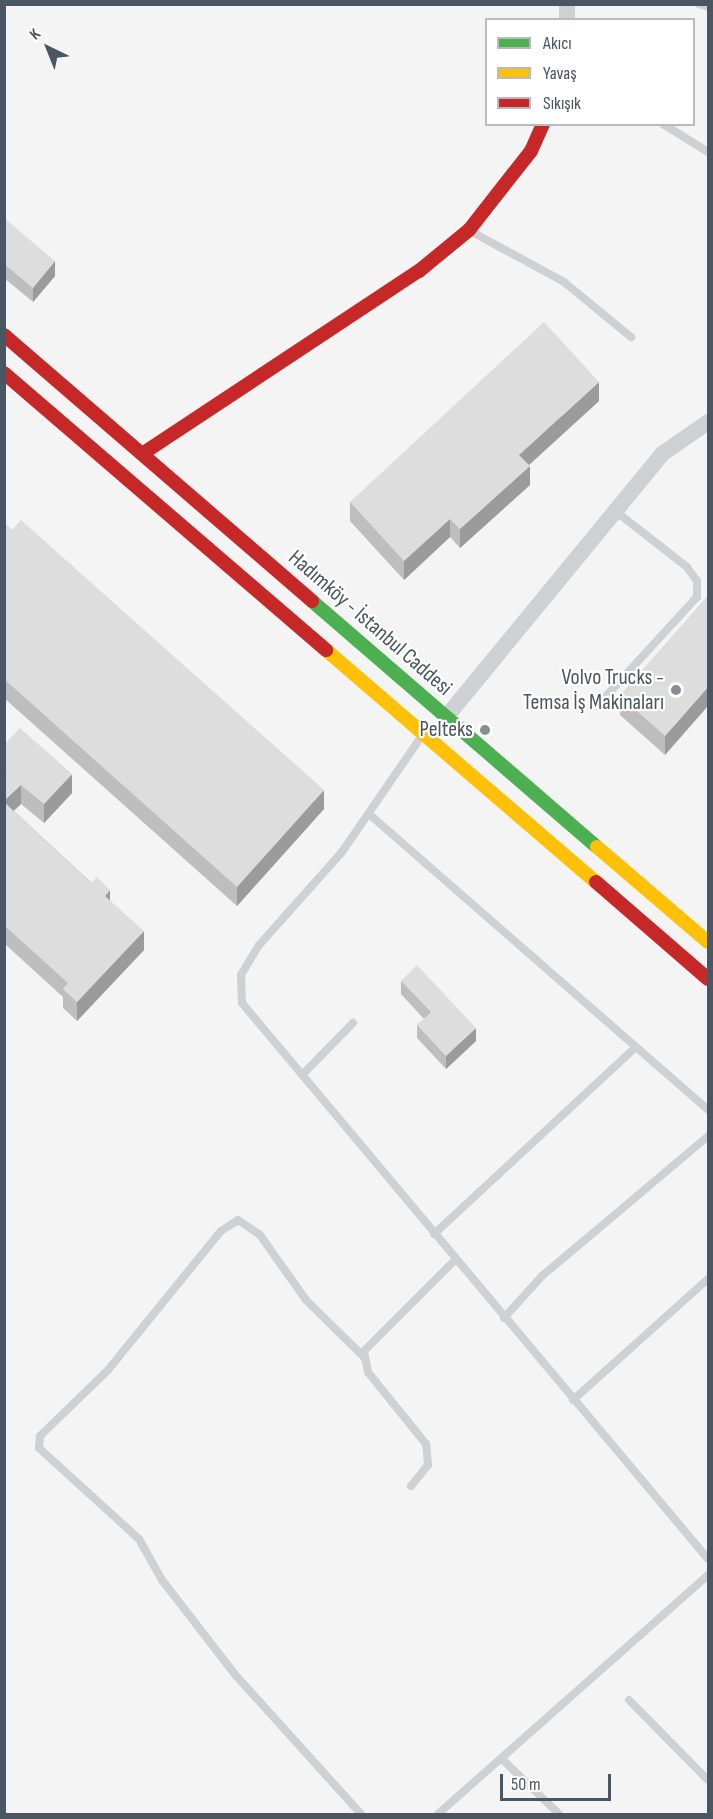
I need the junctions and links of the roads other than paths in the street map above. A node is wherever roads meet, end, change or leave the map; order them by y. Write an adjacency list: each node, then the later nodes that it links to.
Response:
1 (699, 4): 2 (lane)
2 (708, 7)
3 (666, 126): 5 (lane)
4 (541, 128): 6 (main road)
5 (708, 152)
6 (469, 230): 8 (lane); 11 (main road)
7 (4, 335): 11 (main road, Hadımköy - İstanbul Caddesi)
8 (631, 337)
9 (4, 373): 15 (main road, Hadımköy - İstanbul Caddesi)
10 (708, 422): 12 (street)
11 (142, 454): 14 (main road, Hadımköy - İstanbul Caddesi)
12 (613, 510): 13 (lane); 14 (street)
13 (597, 706)
14 (447, 716): 17 (main road, Hadımköy - İstanbul Caddesi)
15 (424, 732): 16 (lane); 18 (main road, Hadımköy - İstanbul Caddesi)
16 (369, 814): 20 (lane); 21 (lane)
17 (708, 942)
18 (708, 979)
19 (353, 1023): 21 (lane)
20 (636, 1047): 22 (lane); 24 (lane)
21 (302, 1074): 24 (lane)
22 (708, 1110)
23 (708, 1136): 27 (lane)
24 (434, 1234): 25 (lane)
25 (455, 1260): 27 (lane); 28 (lane)
26 (708, 1279): 29 (lane)
27 (504, 1318): 29 (lane)
28 (363, 1356): 30 (lane); 36 (lane)
29 (573, 1400): 31 (lane)
30 (411, 1486)
31 (708, 1559)
32 (708, 1575): 34 (lane)
33 (629, 1700): 35 (lane)
34 (503, 1760): 37 (lane); 38 (lane)
35 (708, 1780)
36 (361, 1815)
37 (438, 1815)
38 (559, 1815)

